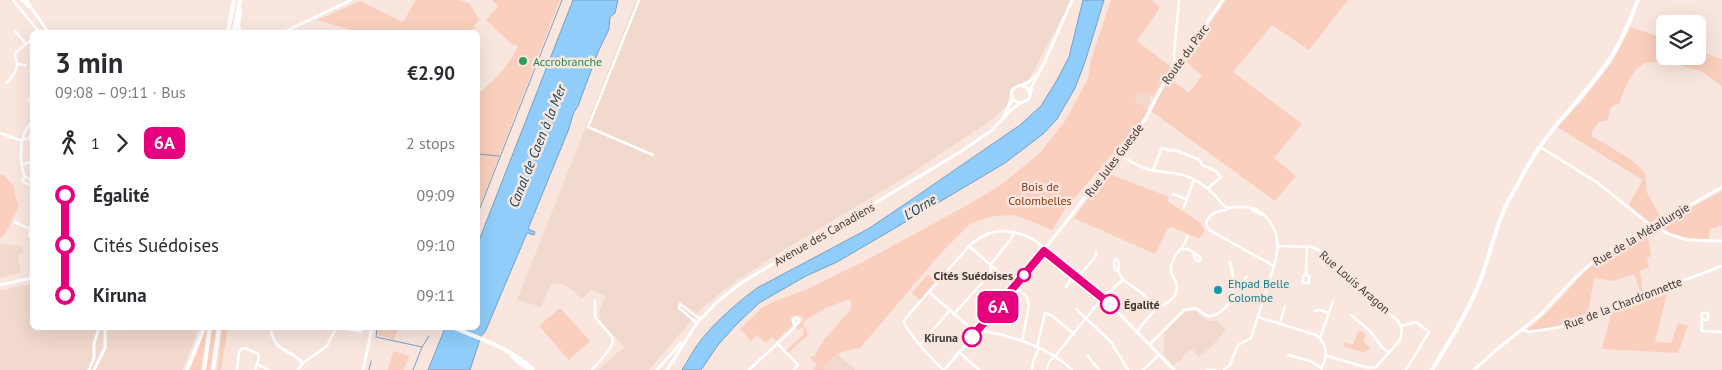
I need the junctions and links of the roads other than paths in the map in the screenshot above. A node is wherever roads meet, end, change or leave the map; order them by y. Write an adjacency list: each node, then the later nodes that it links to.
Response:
1 (13, 0): 11 (street)
2 (24, 0): 12 (street)
3 (234, 0): 13 (main road)
4 (351, 0): 16 (street)
5 (639, 0): 37 (street)
6 (1072, 0): 23 (street)
7 (1180, 0): 22 (street)
8 (1223, 0): 22 (street, Route du Parc)
9 (1638, 0): 35 (main road)
10 (239, 1): 14 (main road); 15 (main road)
11 (38, 30)
12 (47, 30)
13 (228, 30)
14 (234, 30)
15 (240, 30)
16 (288, 30)
17 (15, 31): 19 (street)
18 (30, 41): 19 (street)
19 (26, 44): 20 (street)
20 (17, 64): 21 (street); 24 (street)
21 (26, 66)
22 (1175, 67): 29 (street, Route du Parc)
23 (1038, 72): 25 (street); 26 (street)
24 (6, 83)
25 (1022, 85): 26 (street); 27 (street)
26 (1030, 94): 28 (street)
27 (1012, 98): 28 (street); 30 (street, Avenue des Canadiens)
28 (1021, 104): 30 (street, Avenue des Canadiens)
29 (1150, 110): 36 (street, Rue Jules Guesde)
30 (1002, 120): 95 (street, Avenue des Canadiens)
31 (30, 124): 34 (street)
32 (0, 133): 34 (street)
33 (30, 136): 34 (street)
34 (22, 140): 39 (street)
35 (1540, 147): 54 (street); 168 (main road)
36 (1119, 154): 40 (street); 63 (street, Rue Jules Guesde)
37 (653, 155)
38 (30, 162): 39 (street)
39 (23, 164): 41 (street)
40 (1153, 171): 42 (street); 46 (street)
41 (25, 176): 43 (street); 44 (street)
42 (1194, 179): 46 (street); 48 (street)
43 (30, 180)
44 (30, 185)
45 (1722, 187): 54 (street, Rue de la Métallurgie)
46 (1208, 188): 49 (street)
47 (1173, 194): 48 (street)
48 (1186, 199): 50 (street)
49 (1222, 203): 51 (street); 52 (street)
50 (1184, 207)
51 (1227, 208): 52 (street); 60 (street)
52 (1220, 210): 67 (street)
53 (15, 222): 55 (street)
54 (1652, 226): 58 (street); 110 (street, Rue de la Métallurgie)
55 (30, 228)
56 (1014, 232): 59 (street); 63 (street); 69 (street)
57 (1188, 236): 62 (street)
58 (1722, 240)
59 (969, 246): 69 (street); 81 (street)
60 (1278, 246): 61 (street, Rue Louis Aragon); 67 (street)
61 (1307, 247): 71 (street); 100 (street, Rue Louis Aragon)
62 (1182, 249): 65 (street); 87 (street)
63 (1044, 251): 72 (street); 79 (street, Rue Jules Guesde)
64 (1096, 252): 74 (street)
65 (1193, 253)
66 (1230, 262): 77 (street)
67 (1274, 266): 93 (street)
68 (1722, 266): 110 (street, Rue de la Chardronnette)
69 (992, 267): 79 (street); 91 (street)
70 (1118, 271): 76 (street)
71 (1306, 273)
72 (1074, 274): 74 (street); 80 (street)
73 (1247, 276): 77 (street)
74 (1078, 277): 82 (street)
75 (30, 278): 78 (street)
76 (1123, 280): 82 (street); 87 (street)
77 (1232, 283): 121 (street)
78 (0, 284)
79 (1015, 287): 111 (street, Rue Jules Guesde); 118 (street)
80 (1066, 287)
81 (929, 292): 88 (street); 122 (street)
82 (1103, 297): 94 (street); 112 (street)
83 (595, 300): 151 (street)
84 (1333, 301): 90 (street)
85 (1285, 306): 98 (street)
86 (1076, 309): 94 (street)
87 (1156, 309): 112 (street)
88 (950, 310): 91 (street); 122 (street)
89 (1315, 310): 90 (street)
90 (1329, 313): 117 (street)
91 (954, 314): 111 (street)
92 (1351, 315): 126 (street)
93 (1258, 317): 98 (street); 166 (street)
94 (1087, 318): 114 (street); 161 (street)
95 (700, 319): 97 (street, Avenue des Canadiens); 97 (street)
96 (1702, 320): 113 (street)
97 (697, 323): 119 (street, Avenue des Canadiens)
98 (1280, 323): 117 (street)
99 (796, 324): 120 (street)
100 (1401, 326): 126 (street); 167 (street)
101 (99, 330): 115 (street)
102 (104, 330): 116 (street)
103 (203, 330): 141 (main road)
104 (210, 330): 142 (main road)
105 (218, 330): 143 (main road)
106 (271, 330): 134 (street)
107 (335, 330): 134 (street)
108 (372, 330): 148 (street)
109 (459, 330): 124 (main road)
110 (1522, 330): 169 (street, Rue de la Métallurgie)
111 (977, 331): 118 (street); 125 (street, Rue Jules Guesde)
112 (1137, 331): 121 (street)
113 (1722, 332)
114 (1074, 334): 123 (street); 129 (street)
115 (97, 337): 116 (street); 128 (street)
116 (105, 338): 133 (street)
117 (1320, 338): 132 (street)
118 (1022, 341): 123 (street)
119 (684, 342): 152 (street); 153 (street, Avenue des Canadiens)
120 (777, 343): 136 (street); 154 (street)
121 (1150, 344): 127 (street)
122 (919, 345): 155 (street)
123 (1038, 347): 129 (street); 157 (street)
124 (504, 350): 149 (main road); 150 (main road)
125 (959, 352): 155 (street, Rue Jules Guesde); 156 (street)
126 (1390, 353): 138 (street)
127 (1160, 354): 162 (street); 163 (street)
128 (94, 355): 133 (street); 139 (street)
129 (1056, 355): 158 (street); 159 (street)
130 (1288, 355): 137 (street)
131 (1088, 356): 160 (street)
132 (1327, 356): 137 (street); 138 (street)
133 (102, 357): 140 (street)
134 (303, 363): 147 (street)
135 (257, 364): 144 (street); 145 (street); 146 (street)
136 (750, 368)
137 (1322, 369)
138 (1369, 369)
139 (89, 370)
140 (94, 370)
141 (187, 370)
142 (204, 370)
143 (213, 370)
144 (237, 370)
145 (254, 370)
146 (268, 370)
147 (298, 370)
148 (363, 370)
149 (528, 370)
150 (533, 370)
151 (592, 370)
152 (657, 370)
153 (669, 370)
154 (794, 370)
155 (943, 370)
156 (980, 370)
157 (1032, 370)
158 (1047, 370)
159 (1072, 370)
160 (1100, 370)
161 (1128, 370)
162 (1143, 370)
163 (1174, 370)
164 (1207, 370): 165 (street)
165 (1215, 370)
166 (1224, 370)
167 (1406, 370)
168 (1432, 370)
169 (1474, 370)

